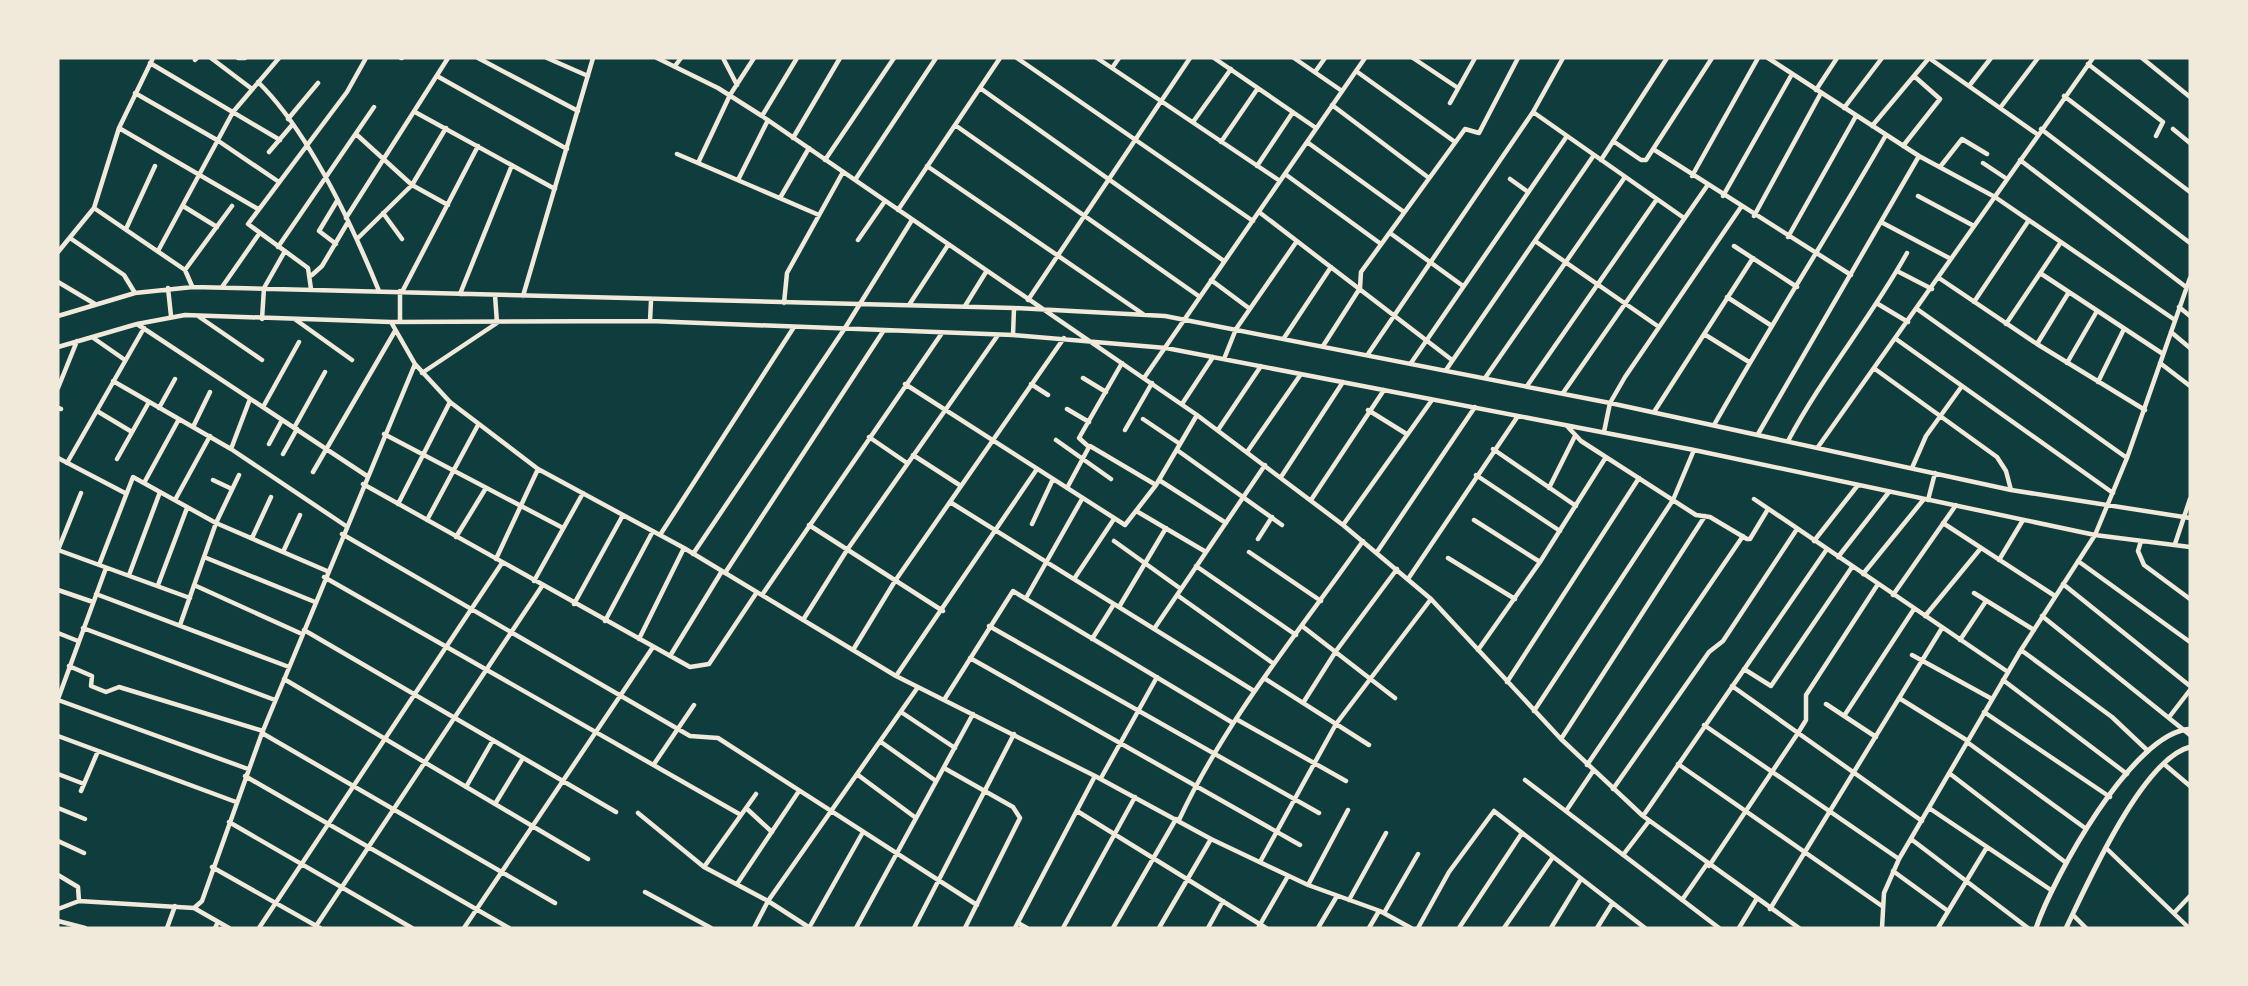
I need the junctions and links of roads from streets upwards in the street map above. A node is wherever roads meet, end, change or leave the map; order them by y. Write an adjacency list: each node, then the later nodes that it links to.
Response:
1 (211, 58): 59 (street)
2 (238, 58): 3 (street)
3 (245, 58)
4 (279, 58): 53 (street)
5 (366, 58): 106 (street)
6 (448, 58): 50 (street)
7 (478, 58): 74 (street)
8 (547, 58): 51 (street)
9 (593, 58): 51 (street)
10 (659, 58): 44 (street)
11 (681, 58): 44 (street)
12 (723, 58): 55 (street)
13 (754, 58): 55 (street)
14 (797, 58): 78 (street)
15 (840, 58): 95 (street)
16 (894, 58): 116 (street)
17 (936, 58): 137 (street)
18 (1000, 58): 57 (street)
19 (1017, 58): 96 (street)
20 (1097, 58): 45 (street)
21 (1119, 58): 45 (street)
22 (1190, 58): 67 (street)
23 (1214, 58): 46 (street)
24 (1294, 58): 48 (street)
25 (1325, 58): 48 (street)
26 (1365, 58): 47 (street)
27 (1413, 58): 60 (street)
28 (1475, 58): 60 (street)
29 (1517, 58): 102 (street)
30 (1563, 58): 77 (street)
31 (1667, 58): 99 (street)
32 (1712, 58): 109 (street)
33 (1758, 58): 129 (street)
34 (1769, 58): 49 (street)
35 (1837, 58): 62 (street)
36 (1882, 58): 71 (street)
37 (1929, 58): 52 (street); 56 (street)
38 (1991, 58): 56 (street)
39 (2038, 58): 72 (street)
40 (2093, 58): 43 (street)
41 (2142, 58): 66 (street)
42 (152, 60): 63 (street); 75 (street)
43 (2088, 64): 65 (street); 94 (street)
44 (675, 66): 64 (street)
45 (1112, 68): 67 (street)
46 (1231, 69): 58 (street); 82 (street)
47 (1356, 71): 61 (street); 102 (street)
48 (1315, 72): 61 (street)
49 (1792, 74): 62 (street); 145 (street)
50 (437, 76): 73 (street); 108 (street)
51 (588, 76): 74 (street)
52 (1914, 76): 85 (street); 105 (street)
53 (258, 82): 59 (street); 80 (street)
54 (318, 83): 80 (street)
55 (737, 85): 64 (street)
56 (1969, 86): 72 (street)
57 (980, 88): 84 (street); 133 (street)
58 (1258, 88): 76 (street); 100 (street)
59 (252, 89): 75 (street)
60 (1458, 89): 68 (street)
61 (1342, 91): 69 (street)
62 (1819, 92): 71 (street); 164 (street)
63 (135, 93): 86 (street); 97 (street)
64 (730, 95): 78 (street); 119 (street)
65 (2064, 96): 90 (street); 144 (street)
66 (2190, 97)
67 (1161, 101): 82 (street); 96 (street)
68 (1450, 103)
69 (1332, 105): 88 (street); 131 (street)
70 (374, 107): 91 (street)
71 (1844, 108): 79 (street)
72 (2000, 108): 90 (street)
73 (415, 111): 87 (street); 115 (street)
74 (578, 111): 108 (street)
75 (233, 112): 97 (street); 98 (street)
76 (1293, 112): 88 (street); 124 (street)
77 (1533, 112): 93 (street); 199 (street)
78 (762, 116): 81 (street)
79 (1856, 116): 85 (street); 176 (street)
80 (288, 119): 83 (street)
81 (768, 120): 95 (street); 136 (street)
82 (1193, 122): 100 (street)
83 (292, 125): 98 (street); 106 (street)
84 (955, 125): 123 (street); 163 (street)
85 (1872, 126): 92 (street)
86 (119, 128): 127 (street); 156 (street)
87 (446, 128): 104 (street); 140 (street)
88 (1316, 128): 101 (street)
89 (2173, 130): 103 (street)
90 (2039, 132): 118 (street); 185 (street)
91 (356, 134): 115 (street); 132 (street)
92 (1886, 135): 105 (street); 195 (street)
93 (1567, 136): 113 (street); 143 (street)
94 (2155, 136)
95 (793, 138): 107 (street)
96 (1135, 139): 133 (street); 169 (street)
97 (217, 140): 127 (street); 139 (street)
98 (280, 140): 110 (street)
99 (1614, 141): 109 (street); 117 (street)
100 (1221, 142): 124 (street)
101 (1307, 142): 128 (street); 160 (street)
102 (1455, 142): 131 (street)
103 (2190, 144)
104 (478, 146): 121 (street); 152 (street)
105 (1903, 146): 114 (street)
106 (306, 148): 132 (street); 139 (street)
107 (808, 148): 116 (street); 148 (street)
108 (567, 149): 142 (street)
109 (1653, 149): 129 (street)
110 (269, 152)
111 (677, 154): 119 (street)
112 (1987, 154): 125 (street)
113 (1594, 155): 117 (street); 182 (street)
114 (1919, 156): 125 (street); 170 (street)
115 (385, 160): 140 (street); 166 (street)
116 (825, 160): 126 (street)
117 (1601, 160): 130 (street)
118 (2020, 160): 135 (street); 217 (street)
119 (698, 163): 136 (street)
120 (1983, 163): 135 (street)
121 (512, 165): 142 (street); 227 (street)
122 (155, 166): 173 (street)
123 (927, 166): 158 (street); 194 (street)
124 (1257, 166): 138 (street)
125 (1940, 167): 147 (street)
126 (843, 172): 137 (street); 162 (street)
127 (200, 173): 153 (street); 157 (street)
128 (1285, 174): 138 (street); 186 (street)
129 (1692, 176): 141 (street)
130 (1625, 177): 149 (street); 200 (street)
131 (1430, 178): 160 (street)
132 (325, 179): 150 (street); 189 (street)
133 (1109, 179): 163 (street); 198 (street)
134 (1510, 179): 143 (street)
135 (2007, 179): 147 (street)
136 (738, 180): 148 (street)
137 (855, 180): 151 (street)
138 (1280, 181): 159 (street)
139 (279, 182): 157 (street)
140 (412, 185): 152 (street); 161 (street)
141 (1707, 186): 145 (street); 165 (street)
142 (555, 189): 229 (street)
143 (1528, 192): 213 (street)
144 (2190, 192)
145 (1723, 196): 155 (street)
146 (1918, 196): 171 (street)
147 (1995, 197): 168 (street); 171 (street)
148 (780, 198): 162 (street)
149 (1657, 199): 165 (street); 212 (street)
150 (337, 201): 166 (street); 184 (street)
151 (885, 201): 158 (street); 180 (street)
152 (448, 205): 224 (street)
153 (183, 206): 172 (street); 190 (street)
154 (232, 206): 172 (street)
155 (1741, 207): 164 (street); 267 (street)
156 (94, 208): 173 (street); 177 (street)
157 (258, 209): 175 (street)
158 (898, 210): 167 (street)
159 (1259, 212): 169 (street); 181 (street)
160 (1404, 212): 174 (street)
161 (383, 213): 178 (street); 179 (street)
162 (819, 215): 235 (street)
163 (1084, 216): 194 (street); 230 (street)
164 (1754, 216): 176 (street)
165 (1684, 219): 238 (street)
166 (347, 220): 178 (street); 184 (street)
167 (912, 220): 187 (street); 237 (street)
168 (2029, 220): 183 (street); 234 (street)
169 (1252, 221): 198 (street)
170 (1881, 222): 197 (street); 207 (street)
171 (1975, 226): 197 (street)
172 (217, 227): 202 (street)
173 (126, 229): 190 (street)
174 (1390, 233): 186 (street); 199 (street)
175 (259, 234): 189 (street); 215 (street)
176 (1788, 237): 195 (street)
177 (69, 238): 192 (street); 226 (street)
178 (357, 239): 223 (street)
179 (402, 239)
180 (858, 240)
181 (1297, 241): 201 (street); 245 (street)
182 (1535, 241): 200 (street); 299 (street)
183 (2061, 242): 205 (street); 257 (street)
184 (336, 243): 206 (street)
185 (2190, 243)
186 (1381, 244): 220 (street)
187 (948, 245): 203 (street); 240 (street)
188 (1734, 246): 196 (street)
189 (278, 247): 191 (street)
190 (158, 251): 202 (street)
191 (285, 251): 206 (street); 219 (street)
192 (58, 252)
193 (1907, 253): 204 (street)
194 (1058, 255): 233 (street); 248 (street)
195 (1818, 255): 207 (street); 216 (street)
196 (1753, 258): 216 (street); 231 (street)
197 (1952, 260): 208 (street)
198 (1224, 261): 210 (street)
199 (1431, 262): 213 (street); 249 (street)
200 (1566, 263): 212 (street); 314 (street)
201 (1331, 267): 220 (street); 281 (street)
202 (185, 270): 214 (street)
203 (986, 271): 233 (street); 241 (street)
204 (1897, 271): 222 (street); 239 (street)
205 (2040, 273): 225 (street); 264 (street)
206 (312, 275): 221 (street)
207 (1851, 275): 364 (street)
208 (1939, 278): 222 (street); 234 (street)
209 (2190, 278): 217 (street)
210 (1211, 280): 230 (street); 245 (street)
211 (58, 282): 236 (street)
212 (1597, 285): 238 (street); 322 (street)
213 (1463, 286): 284 (street)
214 (193, 287): 215 (street); 218 (street)
215 (222, 287): 219 (street)
216 (1797, 287): 265 (street)
217 (2186, 287): 242 (street)
218 (168, 288): 226 (street); 251 (street)
219 (264, 288): 221 (street); 254 (street)
220 (1360, 288): 249 (street); 288 (street)
221 (312, 289): 223 (street)
222 (1932, 289): 246 (street)
223 (379, 291): 224 (street)
224 (401, 291): 227 (street); 260 (street)
225 (2069, 292): 247 (street); 287 (street)
226 (135, 293): 236 (street)
227 (460, 293): 228 (street)
228 (495, 295): 229 (street); 262 (street)
229 (523, 296): 232 (street)
230 (1200, 297): 255 (street)
231 (1727, 297): 265 (street); 277 (street)
232 (651, 300): 235 (street); 258 (street)
233 (1028, 300): 244 (street)
234 (1974, 302): 264 (street)
235 (784, 303): 237 (street)
236 (95, 304): 250 (street)
237 (860, 304): 240 (street); 269 (street)
238 (1625, 304): 267 (street); 329 (street)
239 (1878, 304): 261 (street); 370 (street)
240 (909, 305): 241 (street)
241 (965, 307): 243 (street)
242 (2179, 307): 253 (street); 257 (street)
243 (1014, 308): 244 (street); 278 (street)
244 (1042, 309): 248 (street); 282 (street)
245 (1250, 309): 270 (street)
246 (1917, 309): 261 (street); 385 (street)
247 (2097, 311): 271 (street); 303 (street)
248 (1143, 314): 255 (street)
249 (1394, 315): 284 (street); 292 (street)
250 (58, 316)
251 (171, 316): 252 (street); 263 (street)
252 (197, 316): 254 (street); 297 (street)
253 (2190, 316)
254 (262, 319): 256 (street)
255 (1186, 319): 270 (street); 290 (street)
256 (296, 320): 259 (street); 298 (street)
257 (2175, 320): 275 (street)
258 (650, 321): 262 (street); 266 (street)
259 (391, 322): 260 (street); 272 (street)
260 (400, 322): 262 (street)
261 (1908, 322): 283 (street)
262 (497, 323): 310 (street)
263 (137, 324): 268 (street); 279 (street)
264 (2006, 324): 287 (street)
265 (1772, 326): 300 (street)
266 (794, 327): 269 (street); 464 (street)
267 (1658, 327): 335 (street)
268 (144, 328): 296 (street); 331 (street)
269 (845, 328): 273 (street); 485 (street)
270 (1236, 329): 281 (street); 295 (street)
271 (2124, 329): 293 (street); 318 (street)
272 (395, 330): 305 (street); 376 (street)
273 (884, 330): 274 (street); 501 (street)
274 (942, 332): 276 (street); 320 (street)
275 (2171, 332): 291 (street); 293 (street)
276 (998, 334): 278 (street); 342 (street)
277 (1704, 334): 300 (street); 345 (street)
278 (1013, 335): 280 (street)
279 (92, 337): 285 (street); 296 (street)
280 (1065, 337): 282 (street); 321 (street)
281 (1284, 338): 288 (street)
282 (1086, 339): 290 (street); 301 (street)
283 (1896, 339): 307 (street); 323 (street)
284 (1426, 340): 299 (street); 302 (street)
285 (77, 341): 289 (street); 325 (street)
286 (299, 342): 337 (street)
287 (2037, 344): 303 (street)
288 (1323, 346): 292 (street)
289 (58, 347)
290 (1166, 348): 294 (street); 313 (street)
291 (2190, 348)
292 (1368, 354): 302 (street)
293 (2163, 354): 304 (street)
294 (1213, 357): 295 (street); 336 (street)
295 (1223, 359): 306 (street)
296 (125, 360): 316 (street)
297 (262, 360)
298 (352, 360)
299 (1452, 360): 308 (street)
300 (1749, 362): 355 (street)
301 (1122, 363): 313 (street); 328 (street)
302 (1411, 363): 308 (street)
303 (2067, 363): 318 (street)
304 (2160, 363): 324 (street); 344 (street)
305 (415, 364): 310 (street); 363 (street)
306 (1261, 366): 311 (street); 359 (street)
307 (1875, 369): 348 (street); 374 (street)
308 (1446, 370): 314 (street)
309 (325, 372): 357 (street)
310 (422, 373): 334 (street)
311 (1301, 374): 317 (street); 379 (street)
312 (1083, 378): 328 (street)
313 (1144, 378): 319 (street)
314 (1485, 378): 322 (street)
315 (175, 379): 339 (street)
316 (113, 382): 333 (street); 341 (street)
317 (1343, 382): 326 (street); 400 (street)
318 (2098, 382): 344 (street)
319 (1152, 383): 336 (street); 358 (street)
320 (905, 384): 342 (street); 367 (street)
321 (1031, 384): 330 (street); 368 (street)
322 (1527, 386): 329 (street)
323 (1962, 386): 348 (street); 420 (street)
324 (2190, 386)
325 (58, 388)
326 (1384, 390): 332 (street); 343 (street)
327 (210, 392): 356 (street)
328 (1106, 392): 352 (street)
329 (1563, 393): 335 (street)
330 (1048, 395)
331 (250, 399): 337 (street); 375 (street)
332 (1432, 399): 338 (street); 362 (street)
333 (149, 402): 339 (street); 360 (street)
334 (450, 402): 353 (street); 381 (street)
335 (1611, 403): 345 (street); 361 (street)
336 (1182, 404): 346 (street)
337 (263, 407): 351 (street)
338 (1475, 407): 347 (street); 484 (street)
339 (159, 408): 349 (street)
340 (1067, 409): 352 (street)
341 (97, 410): 360 (street); 388 (street)
342 (945, 410): 368 (street); 382 (street)
343 (1368, 410): 362 (street); 428 (street)
344 (2145, 410): 385 (street)
345 (1654, 412): 355 (street)
346 (1198, 415): 359 (street); 373 (street)
347 (1518, 416): 354 (street); 377 (street)
348 (1940, 416): 391 (street); 414 (street)
349 (179, 419): 356 (street); 405 (street)
350 (1143, 419): 373 (street)
351 (282, 420): 357 (street); 371 (street)
352 (1088, 422): 372 (street)
353 (478, 425): 392 (street); 394 (street)
354 (1567, 425): 361 (street); 366 (street)
355 (1714, 425): 364 (street)
356 (193, 427): 365 (street)
357 (295, 429): 376 (street); 380 (street)
358 (1125, 430)
359 (1219, 430): 379 (street)
360 (132, 432): 386 (street)
361 (1604, 432): 378 (street)
362 (1405, 433): 455 (street)
363 (384, 434): 381 (street); 399 (street)
364 (1758, 434): 370 (street)
365 (210, 436): 375 (street); 427 (street)
366 (1575, 436): 383 (street); 412 (street)
367 (869, 437): 389 (street); 453 (street)
368 (992, 440): 393 (street); 409 (street)
369 (1056, 440): 387 (street)
370 (1788, 441): 374 (street)
371 (269, 444)
372 (1090, 446): 387 (street); 406 (street)
373 (1179, 447): 406 (street); 422 (street)
374 (1818, 447): 391 (street)
375 (231, 449): 456 (street)
376 (326, 449): 395 (street); 399 (street)
377 (1493, 449): 398 (street); 412 (street)
378 (1694, 450): 408 (street); 429 (street)
379 (1247, 452): 390 (street)
380 (283, 454)
381 (423, 455): 394 (street); 431 (street)
382 (913, 455): 389 (street); 409 (street)
383 (1606, 457): 401 (street); 434 (street)
384 (58, 458): 388 (street)
385 (2127, 458): 420 (street)
386 (117, 459)
387 (1083, 459): 403 (street); 411 (street)
388 (67, 463): 418 (street)
389 (907, 463): 480 (street)
390 (1265, 465): 400 (street); 422 (street)
391 (1912, 468): 396 (street)
392 (538, 469): 419 (street); 432 (street)
393 (1037, 469): 402 (street); 461 (street)
394 (453, 471): 410 (street); 446 (street)
395 (313, 472)
396 (1935, 472): 414 (street); 425 (street)
397 (239, 475): 413 (street)
398 (1476, 475): 462 (street); 506 (street)
399 (367, 476): 407 (street)
400 (1281, 477): 428 (street)
401 (1639, 478): 429 (street); 579 (street)
402 (1053, 479): 411 (street); 452 (street)
403 (1111, 479)
404 (214, 480): 413 (street)
405 (144, 483): 416 (street); 418 (street)
406 (1157, 483): 438 (street); 450 (street)
407 (363, 484): 431 (street); 456 (street)
408 (1858, 485): 415 (street); 472 (street)
409 (961, 486): 430 (street)
410 (486, 488): 432 (street); 467 (street)
411 (1067, 488): 423 (street)
412 (1549, 488): 434 (street)
413 (232, 489): 449 (street)
414 (2011, 490): 435 (street)
415 (1890, 491): 425 (street); 487 (street)
416 (160, 492): 427 (street); 504 (street)
417 (81, 493): 479 (street)
418 (125, 493): 496 (street)
419 (583, 493): 440 (street); 457 (street)
420 (2113, 493): 435 (street)
421 (271, 497): 468 (street)
422 (1243, 497): 442 (street); 450 (street)
423 (1083, 498): 445 (street); 491 (street)
424 (1754, 499): 437 (street)
425 (1926, 499): 433 (street); 503 (street)
426 (2190, 499): 443 (street)
427 (175, 500): 436 (street)
428 (1311, 500): 455 (street)
429 (1673, 500): 441 (street); 595 (street)
430 (950, 502): 461 (street); 508 (street)
431 (398, 504): 446 (street)
432 (519, 505): 457 (street); 489 (street)
433 (1956, 505): 448 (street); 451 (street)
434 (1576, 506): 462 (street)
435 (2108, 507): 443 (street); 465 (street)
436 (187, 508): 449 (street); 511 (street)
437 (1768, 509): 459 (street); 466 (street)
438 (1138, 512): 445 (street); 458 (street)
439 (300, 515): 481 (street)
440 (623, 515): 460 (street); 531 (street)
441 (1705, 516): 466 (street); 616 (street)
442 (1272, 517): 454 (street); 469 (street)
443 (2183, 517): 444 (street); 474 (street)
444 (2190, 518)
445 (1115, 519): 505 (street)
446 (427, 520): 467 (street)
447 (1474, 520): 492 (street)
448 (2023, 520): 465 (street); 490 (street)
449 (216, 523): 468 (street); 486 (street)
450 (1226, 523): 482 (street)
451 (1943, 523): 477 (street); 520 (street)
452 (1032, 524)
453 (809, 525): 480 (street); 516 (street)
454 (1282, 525)
455 (1343, 525): 471 (street)
456 (346, 526): 463 (street)
457 (563, 528): 507 (street)
458 (1166, 528): 482 (street); 495 (street)
459 (1797, 529): 472 (street); 654 (street)
460 (653, 531): 464 (street); 538 (street)
461 (996, 531): 491 (street); 535 (street)
462 (1560, 531): 492 (street)
463 (342, 534): 502 (street); 533 (street)
464 (660, 535): 476 (street)
465 (2095, 535): 473 (street); 493 (street)
466 (1743, 536): 633 (street)
467 (456, 537): 489 (street)
468 (252, 538): 481 (street)
469 (1258, 540)
470 (1114, 541): 495 (street)
471 (1363, 541): 484 (street); 527 (street)
472 (1814, 541): 478 (street)
473 (2141, 541): 474 (street); 522 (street)
474 (2175, 544): 475 (street)
475 (2190, 547)
476 (684, 548): 485 (street); 551 (street)
477 (1981, 548): 490 (street); 536 (street)
478 (1827, 549): 487 (street); 570 (street)
479 (58, 550): 496 (street)
480 (847, 550): 508 (street); 539 (street)
481 (283, 552): 502 (street)
482 (1206, 552): 497 (street)
483 (1249, 552): 527 (street)
484 (1377, 552): 500 (street)
485 (693, 554): 501 (street)
486 (204, 557): 512 (street); 529 (street)
487 (1838, 557): 498 (street)
488 (1448, 558): 526 (street)
489 (495, 559): 494 (street)
490 (1999, 560): 521 (street)
491 (1046, 562): 505 (street); 524 (street)
492 (1539, 562): 526 (street)
493 (2078, 562): 510 (street); 555 (street)
494 (502, 563): 507 (street); 533 (street)
495 (1145, 563): 514 (street); 532 (street)
496 (99, 565): 499 (street)
497 (1196, 566): 514 (street); 550 (street)
498 (1852, 567): 503 (street); 570 (street)
499 (106, 568): 504 (street); 518 (street)
500 (1397, 569): 506 (street); 561 (street)
501 (724, 572): 516 (street); 563 (street)
502 (326, 574): 529 (street); 556 (street)
503 (1863, 574): 509 (street)
504 (130, 575): 511 (street)
505 (1073, 579): 532 (street)
506 (1408, 579): 525 (street)
507 (534, 581): 513 (street)
508 (895, 581): 535 (street); 558 (street)
509 (1878, 584): 520 (street); 610 (street)
510 (2063, 584): 521 (street); 582 (street)
511 (158, 585): 523 (street)
512 (194, 585): 523 (street); 547 (street)
513 (542, 586): 531 (street); 549 (street)
514 (1181, 589): 519 (street)
515 (58, 590): 530 (street)
516 (760, 593): 539 (street); 563 (street)
517 (1974, 593): 528 (street)
518 (96, 594): 530 (street); 540 (street)
519 (1177, 595): 545 (street); 566 (street)
520 (1893, 595): 534 (street)
521 (2055, 596): 537 (street)
522 (2189, 596)
523 (190, 597): 540 (street)
524 (1026, 598): 541 (street); 552 (street)
525 (1431, 598): 559 (street); 573 (street)
526 (1515, 599): 559 (street)
527 (1321, 601): 542 (street)
528 (1986, 601): 546 (street); 553 (street)
529 (314, 602): 547 (street)
530 (93, 603): 543 (street)
531 (574, 604): 538 (street)
532 (1116, 606): 545 (street); 552 (street)
533 (471, 609): 549 (street); 556 (street)
534 (1914, 609): 536 (street); 600 (street)
535 (943, 611): 572 (street)
536 (1925, 616): 544 (street)
537 (2042, 616): 546 (street); 601 (street)
538 (605, 621): 551 (street)
539 (803, 621): 558 (street)
540 (180, 625): 568 (street)
541 (989, 626): 564 (street); 597 (street)
542 (1302, 626): 550 (street); 561 (street)
543 (83, 628): 554 (street); 590 (street)
544 (1942, 628): 553 (street); 565 (street)
545 (1154, 629): 583 (street)
546 (2034, 630): 560 (street)
547 (303, 632): 568 (street); 584 (street)
548 (58, 633): 554 (street)
549 (512, 633): 569 (street); 585 (street)
550 (1296, 635): 566 (street)
551 (639, 639): 557 (street)
552 (1092, 639): 574 (street)
553 (1960, 640): 571 (street)
554 (79, 641): 567 (street)
555 (2190, 642)
556 (446, 647): 569 (street); 584 (street)
557 (653, 647): 563 (street); 585 (street)
558 (853, 650): 572 (street)
559 (1478, 650): 579 (street)
560 (2021, 650): 571 (street); 625 (street)
561 (1336, 651): 573 (street); 592 (street)
562 (1912, 655): 565 (street)
563 (670, 656)
564 (970, 658): 591 (street); 619 (street)
565 (1922, 661): 587 (street); 589 (street)
566 (1274, 664): 575 (street)
567 (69, 666): 576 (street); 608 (street)
568 (289, 667): 577 (street)
569 (487, 669): 602 (street); 609 (street)
570 (1744, 669): 580 (street)
571 (2008, 673): 578 (street)
572 (896, 676): 581 (street)
573 (1370, 676): 586 (street); 604 (street)
574 (1157, 677): 597 (street); 603 (street)
575 (1264, 678): 583 (street); 592 (street)
576 (60, 679): 588 (street)
577 (284, 679): 590 (street); 615 (street)
578 (2003, 680): 589 (street); 641 (street)
579 (1507, 682): 595 (street)
580 (1732, 686): 605 (street); 610 (street)
581 (918, 687): 591 (street); 596 (street)
582 (2190, 688): 601 (street)
583 (1254, 691): 603 (street)
584 (414, 695): 602 (street); 615 (street)
585 (622, 697): 606 (street); 609 (street)
586 (1395, 698)
587 (1899, 698): 614 (street); 620 (street)
588 (58, 699): 635 (street)
589 (1992, 699): 598 (street)
590 (275, 700): 608 (street)
591 (944, 700): 599 (street)
592 (1303, 703): 604 (street)
593 (1826, 704): 600 (street)
594 (694, 705): 606 (street)
595 (1534, 711): 616 (street)
596 (901, 712): 618 (street); 623 (street)
597 (1138, 712): 619 (street); 626 (street)
598 (1984, 712): 620 (street); 660 (street)
599 (973, 714): 611 (street); 623 (street)
600 (1844, 716): 614 (street)
601 (2170, 716): 607 (street)
602 (455, 718): 617 (street); 628 (street)
603 (1234, 721): 626 (street); 629 (street)
604 (1336, 724): 621 (street); 629 (street)
605 (1704, 725): 631 (street); 637 (street)
606 (677, 729): 630 (street); 656 (street)
607 (2188, 729): 612 (street); 625 (street)
608 (262, 732): 635 (street); 651 (street)
609 (597, 732): 630 (street); 646 (street)
610 (1798, 733): 637 (street); 638 (street)
611 (1014, 734): 644 (street); 657 (street)
612 (2190, 735)
613 (58, 736): 624 (street)
614 (1876, 737): 638 (street)
615 (385, 739): 628 (street); 651 (street)
616 (1561, 739): 633 (street)
617 (493, 740): 627 (street); 653 (street)
618 (881, 742): 642 (street); 647 (street)
619 (1121, 742): 644 (street); 650 (street)
620 (1967, 742): 639 (street); 687 (street)
621 (1369, 745)
622 (2190, 747): 632 (street)
623 (955, 748): 634 (street)
624 (98, 751): 649 (street); 662 (street)
625 (2148, 751): 641 (street)
626 (1214, 752): 650 (street); 661 (street)
627 (523, 758): 646 (street); 663 (street)
628 (425, 762): 653 (street); 667 (street)
629 (1313, 762): 648 (street); 661 (street)
630 (654, 764): 677 (street)
631 (1678, 764): 671 (street); 678 (street)
632 (2164, 764): 652 (street); 700 (street)
633 (1587, 765): 636 (street)
634 (944, 768): 647 (street); 657 (street)
635 (248, 769): 643 (street)
636 (1593, 771): 654 (street); 670 (street)
637 (1771, 771): 671 (street); 673 (street)
638 (1854, 772): 673 (street); 683 (street)
639 (1949, 773): 666 (street); 711 (street)
640 (58, 774): 649 (street)
641 (2128, 774): 660 (street)
642 (858, 775): 675 (street); 679 (street)
643 (246, 776): 662 (street); 685 (street)
644 (1098, 777): 659 (street); 669 (street)
645 (1525, 780): 670 (street)
646 (562, 781): 672 (street); 686 (street)
647 (936, 781): 679 (street)
648 (1346, 781)
649 (84, 784): 655 (street)
650 (1196, 785): 681 (street); 688 (street)
651 (353, 786): 667 (street); 685 (street)
652 (2190, 786)
653 (466, 787): 663 (street)
654 (1613, 789): 678 (street)
655 (81, 791)
656 (799, 791): 675 (street); 689 (street)
657 (985, 791): 722 (street); 740 (street)
658 (756, 794): 665 (street)
659 (1135, 797): 681 (street); 691 (street)
660 (2110, 797): 687 (street)
661 (1294, 798): 676 (street); 688 (street)
662 (236, 802): 684 (street)
663 (495, 804): 686 (street)
664 (58, 808): 680 (street)
665 (746, 808): 677 (street); 689 (street)
666 (1929, 808): 683 (street); 699 (street)
667 (394, 810): 698 (street); 717 (street)
668 (1348, 810): 725 (street)
669 (1077, 811): 691 (street); 753 (street)
670 (1566, 811): 705 (street)
671 (1745, 811): 701 (street); 713 (street)
672 (616, 812)
673 (1830, 812): 701 (street); 709 (street)
674 (638, 813): 715 (street)
675 (833, 813): 690 (street); 735 (street)
676 (1319, 813)
677 (741, 815): 715 (street)
678 (1643, 816): 682 (street)
679 (916, 818): 703 (street)
680 (85, 819)
681 (1177, 820): 694 (street); 706 (street)
682 (1649, 821): 705 (street); 713 (street)
683 (1922, 821): 695 (street)
684 (229, 822): 712 (street); 714 (street)
685 (328, 824): 698 (street); 712 (street)
686 (534, 827): 708 (street); 717 (street)
687 (2085, 828): 711 (street)
688 (1276, 831): 697 (street); 710 (street)
689 (772, 832): 724 (street)
690 (863, 832): 703 (street); 768 (street)
691 (1116, 833): 706 (street); 773 (street)
692 (1385, 833): 731 (street)
693 (1522, 833): 707 (street); 781 (street); 782 (street)
694 (1211, 839): 710 (street); 720 (street)
695 (1911, 839): 709 (street); 723 (street)
696 (58, 841): 702 (street)
697 (1300, 845)
698 (369, 847): 726 (street); 745 (street)
699 (1987, 847): 723 (street); 727 (street)
700 (2105, 847): 749 (street); 750 (street)
701 (1804, 852): 742 (street); 746 (street)
702 (84, 853)
703 (897, 854): 722 (street); 769 (street)
704 (1419, 854): 748 (street)
705 (1623, 855): 732 (street)
706 (1153, 857): 720 (street); 774 (street)
707 (1553, 857): 721 (street); 783 (street)
708 (588, 859)
709 (1899, 859): 716 (street)
710 (1260, 862): 719 (street)
711 (2065, 862): 727 (street)
712 (301, 864): 726 (street); 737 (street)
713 (1708, 865): 732 (street); 733 (street)
714 (212, 867): 737 (street); 743 (street)
715 (704, 867): 724 (street)
716 (1893, 871): 742 (street); 747 (street)
717 (503, 873): 738 (street); 745 (street)
718 (58, 875): 734 (street)
719 (1288, 876): 725 (street); 754 (street)
720 (1188, 878): 736 (street); 775 (street)
721 (1581, 879): 739 (street); 784 (street)
722 (939, 881): 740 (street); 770 (street)
723 (1966, 881): 747 (street); 790 (street)
724 (737, 884): 735 (street)
725 (1308, 886): 729 (street)
726 (342, 888): 755 (street); 763 (street)
727 (2051, 890): 791 (street)
728 (645, 892): 766 (street)
729 (1338, 896): 731 (street); 778 (street)
730 (2190, 896): 749 (street)
731 (1349, 900): 748 (street)
732 (1682, 900): 786 (street)
733 (1756, 900): 746 (street); 787 (street)
734 (79, 901): 741 (street); 744 (street)
735 (768, 901): 767 (street); 768 (street)
736 (1223, 901): 754 (street); 776 (street)
737 (275, 903): 755 (street); 762 (street)
738 (555, 903)
739 (1612, 904): 756 (street); 785 (street)
740 (977, 905): 771 (street)
741 (175, 906): 743 (street); 759 (street)
742 (1882, 906): 788 (street)
743 (194, 908): 752 (street)
744 (58, 909)
745 (477, 909): 764 (street); 765 (street)
746 (1770, 909): 757 (street)
747 (1948, 911): 789 (street)
748 (1382, 912): 779 (street); 780 (street)
749 (2174, 914): 794 (street)
750 (2073, 915): 792 (street); 793 (street)
751 (58, 921): 758 (street)
752 (218, 922): 760 (street); 761 (street)
753 (1016, 925): 772 (street)
754 (1259, 926): 777 (street)
755 (318, 927)
756 (1642, 927)
757 (1795, 927)
758 (85, 928)
759 (167, 928)
760 (215, 928)
761 (229, 928)
762 (258, 928)
763 (412, 928)
764 (464, 928)
765 (509, 928)
766 (711, 928)
767 (754, 928)
768 (809, 928)
769 (856, 928)
770 (914, 928)
771 (965, 928)
772 (1027, 928)
773 (1063, 928)
774 (1113, 928)
775 (1159, 928)
776 (1208, 928)
777 (1266, 928)
778 (1318, 928)
779 (1369, 928)
780 (1411, 928)
781 (1418, 928)
782 (1459, 928)
783 (1504, 928)
784 (1551, 928)
785 (1597, 928)
786 (1719, 928)
787 (1739, 928)
788 (1882, 928)
789 (1938, 928)
790 (2028, 928)
791 (2035, 928)
792 (2066, 928)
793 (2086, 928)
794 (2189, 928)

